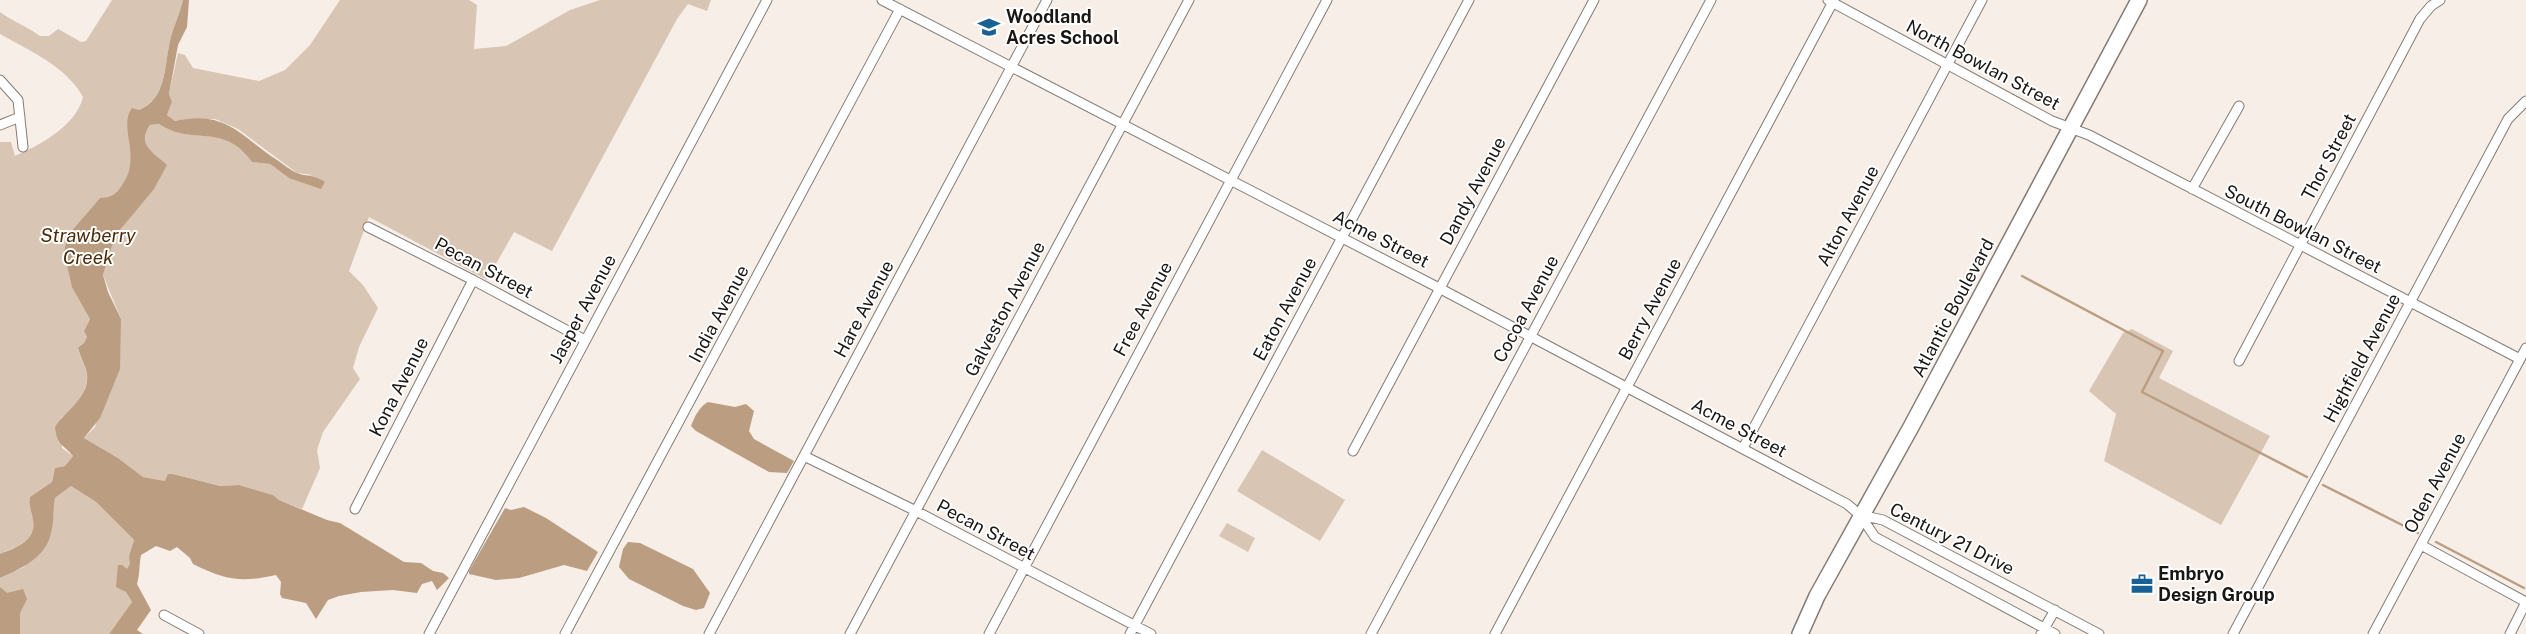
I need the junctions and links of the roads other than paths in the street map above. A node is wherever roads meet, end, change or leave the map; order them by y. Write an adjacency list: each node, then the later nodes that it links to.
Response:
1 (767, 0): 33 (street, Jasper Avenue)
2 (882, 0): 13 (street, Acme Street)
3 (1047, 0): 15 (street, Hare Avenue)
4 (1189, 0): 20 (street, Galveston Avenue)
5 (1327, 0): 24 (street, Free Avenue)
6 (1469, 0): 27 (street, Eaton Avenue)
7 (1594, 0): 30 (street, Dandy Avenue)
8 (1711, 0): 32 (street, Cocoa Avenue)
9 (1982, 0): 14 (street, Alton Avenue)
10 (2140, 0): 22 (main road, Atlantic Boulevard)
11 (2440, 0): 28 (street, Thor Street)
12 (1832, 1): 14 (street, North Bowlan Street); 37 (street, Berry Avenue)
13 (900, 10): 15 (street, Acme Street); 53 (street, India Avenue)
14 (1948, 64): 22 (street, North Bowlan Street); 38 (street, Alton Avenue)
15 (1011, 67): 20 (street, Acme Street); 40 (street, Hare Avenue)
16 (0, 80): 19 (street)
17 (2526, 101): 31 (street, Highfield Avenue)
18 (2239, 106): 25 (street)
19 (20, 117): 21 (street); 23 (street)
20 (1123, 124): 24 (street, Acme Street); 42 (street, Galveston Avenue)
21 (0, 125)
22 (2071, 128): 25 (street, South Bowlan Street); 43 (main road, Atlantic Boulevard)
23 (23, 147)
24 (1231, 179): 27 (street, Acme Street); 45 (street, Free Avenue)
25 (2192, 189): 28 (street, South Bowlan Street)
26 (368, 227): 29 (street, Pecan Street)
27 (1342, 237): 30 (street, Acme Street); 49 (street, Eaton Avenue)
28 (2300, 245): 31 (street, South Bowlan Street); 36 (street, Thor Street)
29 (473, 280): 33 (street, Pecan Street); 41 (street, Kona Avenue)
30 (1439, 288): 32 (street, Acme Street); 39 (street, Dandy Avenue)
31 (2410, 303): 35 (street, South Bowlan Street); 63 (street, Highfield Avenue)
32 (1530, 336): 37 (street, Acme Street); 58 (street, Cocoa Avenue)
33 (585, 340): 52 (street, Jasper Avenue)
34 (2526, 348): 35 (street, Oden Avenue)
35 (2520, 359): 44 (street, Oden Avenue)
36 (2239, 361)
37 (1627, 387): 38 (street, Acme Street); 59 (street, Berry Avenue)
38 (1743, 448): 43 (street, Acme Street)
39 (1353, 451)
40 (804, 456): 42 (street, Pecan Street); 54 (street, Hare Avenue)
41 (355, 509)
42 (916, 511): 45 (street, Pecan Street); 55 (street, Galveston Avenue)
43 (1860, 515): 47 (street, Century 21 Drive); 50 (street, Century 21 Drive); 60 (main road, Atlantic Boulevard)
44 (2421, 545): 46 (street); 64 (street, Oden Avenue)
45 (1024, 569): 49 (street, Pecan Street); 56 (street, Free Avenue)
46 (2526, 602): 65 (street)
47 (2055, 610): 50 (street); 62 (street, Century 21 Drive)
48 (164, 615): 51 (street)
49 (1132, 630): 57 (street, Pecan Street)
50 (2043, 631): 61 (street, Century 21 Drive)
51 (199, 634)
52 (429, 634)
53 (565, 634)
54 (709, 634)
55 (850, 634)
56 (989, 634)
57 (1151, 634)
58 (1371, 634)
59 (1495, 634)
60 (1800, 634)
61 (2055, 634)
62 (2099, 634)
63 (2233, 634)
64 (2373, 634)
65 (2510, 634)

